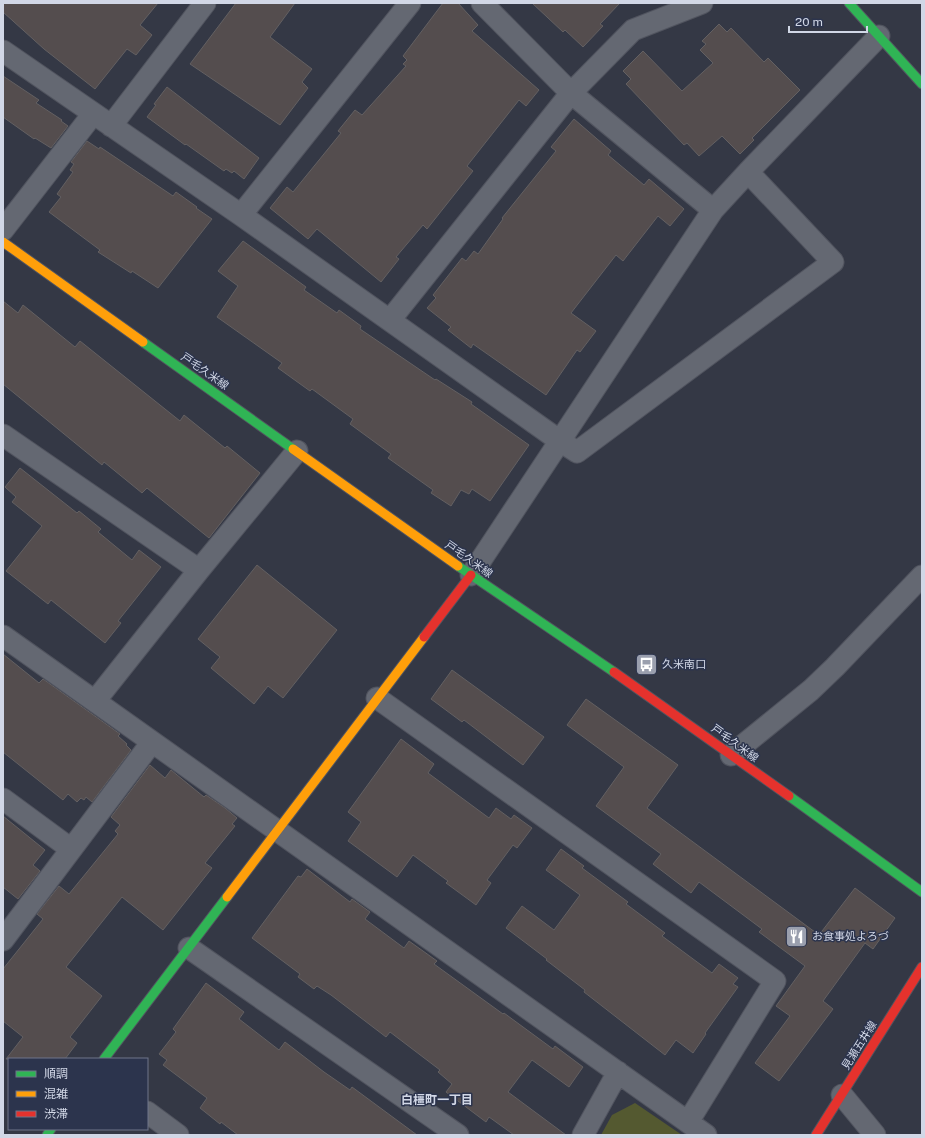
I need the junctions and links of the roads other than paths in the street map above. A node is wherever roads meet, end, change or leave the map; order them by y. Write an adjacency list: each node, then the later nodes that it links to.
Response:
1 (205, 3): 11 (street)
2 (410, 3): 14 (street)
3 (482, 3): 9 (street)
4 (702, 3): 9 (street)
5 (849, 3): 6 (main road)
6 (879, 36): 8 (main road); 12 (street)
7 (3, 51): 10 (street)
8 (922, 84)
9 (571, 93): 13 (street); 17 (street)
10 (93, 114): 11 (street); 15 (street)
11 (111, 126): 14 (street)
12 (748, 172): 13 (street); 19 (street)
13 (713, 210): 19 (street)
14 (241, 215): 17 (street)
15 (3, 230)
16 (3, 242): 20 (main road, 戸毛久米線)
17 (390, 320): 19 (street)
18 (3, 435): 21 (street)
19 (560, 441): 22 (street)
20 (297, 451): 21 (street); 22 (main road, 戸毛久米線)
21 (199, 570): 26 (street)
22 (471, 575): 25 (main road); 28 (main road, 戸毛久米線)
23 (922, 576): 28 (street)
24 (3, 636): 26 (street)
25 (377, 698): 30 (main road); 40 (street)
26 (95, 701): 27 (street)
27 (152, 742): 30 (street); 31 (street)
28 (731, 755): 32 (main road, 戸毛久米線)
29 (3, 799): 31 (street)
30 (278, 830): 34 (main road); 37 (street)
31 (71, 849): 33 (street)
32 (922, 892)
33 (3, 940)
34 (189, 948): 36 (main road); 42 (street)
35 (922, 967): 38 (main road, 見瀬五井線)
36 (105, 1058)
37 (618, 1072): 40 (street); 43 (street)
38 (842, 1095): 45 (main road, 見瀬五井線); 46 (street)
39 (148, 1113): 41 (street)
40 (688, 1122): 44 (street)
41 (178, 1135)
42 (458, 1135)
43 (583, 1135)
44 (706, 1135)
45 (816, 1135)
46 (875, 1135)

